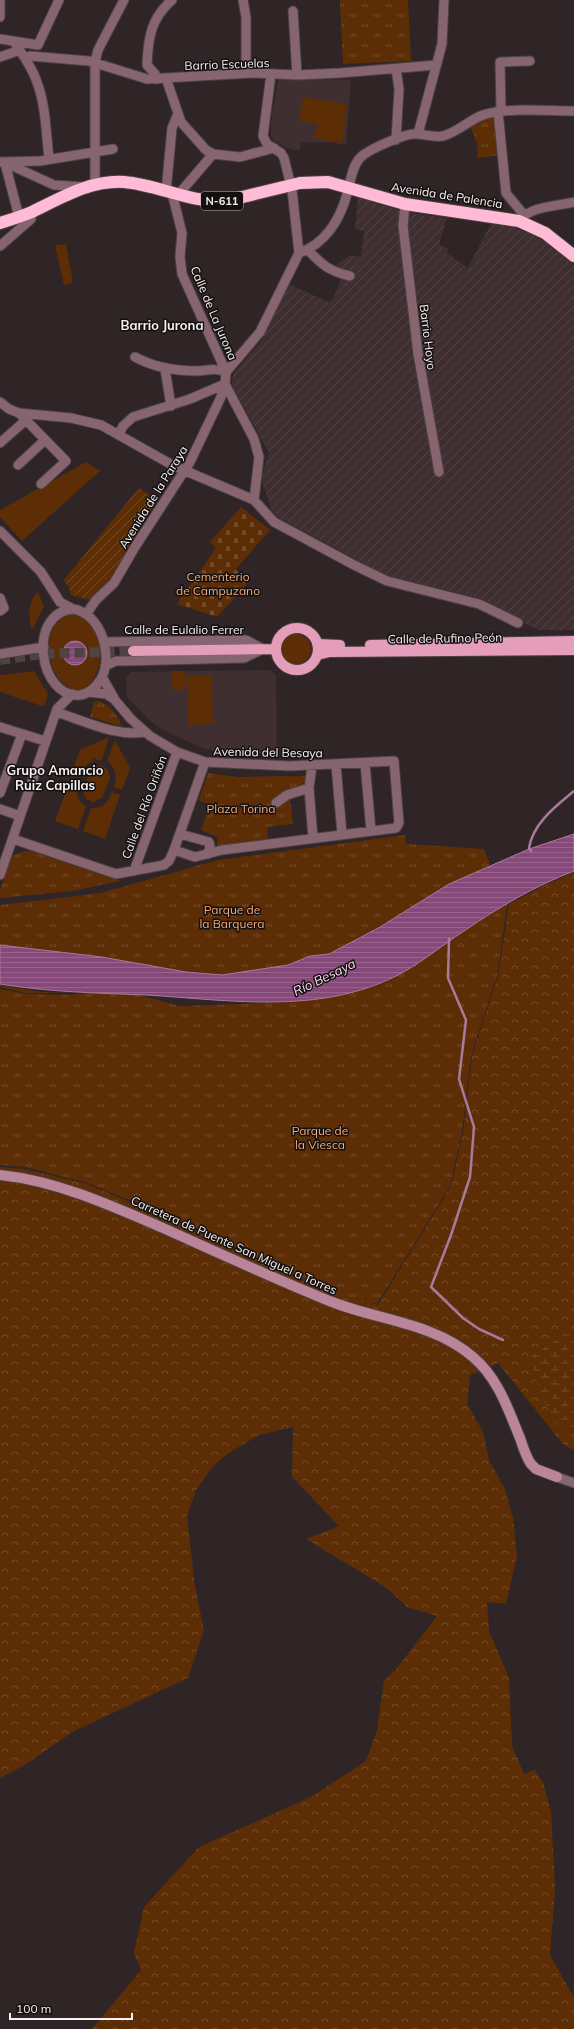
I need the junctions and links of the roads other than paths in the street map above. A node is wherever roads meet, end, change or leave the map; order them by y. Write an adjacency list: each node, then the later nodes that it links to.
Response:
1 (0, 0): 8 (street)
2 (59, 0): 10 (street)
3 (124, 0): 13 (street)
4 (172, 0): 20 (street)
5 (243, 0): 17 (street)
6 (444, 0): 15 (street)
7 (293, 11): 19 (street)
8 (0, 17)
9 (0, 39): 10 (street)
10 (14, 42): 11 (street)
11 (22, 54): 12 (street, Barrio Escuelas); 13 (street, Barrio Escuelas); 30 (street)
12 (0, 57)
13 (96, 57): 20 (street, Barrio Escuelas); 28 (street)
14 (530, 61): 21 (street)
15 (436, 65): 16 (street, Barrio Escuelas); 24 (street)
16 (396, 69): 19 (street, Barrio Escuelas); 25 (street)
17 (246, 73): 18 (street, Barrio Escuelas); 20 (street, Barrio Escuelas)
18 (271, 74): 19 (street, Barrio Escuelas); 26 (street)
19 (297, 74)
20 (161, 79): 23 (street)
21 (499, 111): 22 (street); 24 (street); 41 (street)
22 (574, 112)
23 (177, 116): 29 (street); 36 (street, Calle de La Jurona)
24 (418, 134): 25 (street)
25 (396, 140): 35 (street)
26 (274, 148): 29 (street); 33 (street)
27 (113, 149): 28 (street)
28 (96, 153): 30 (street); 34 (street)
29 (213, 154): 36 (street)
30 (49, 158): 32 (street)
31 (3, 163): 32 (street); 40 (street)
32 (21, 165): 34 (street)
33 (291, 185): 35 (highway, Avenida de Palencia / N-611); 36 (highway, Avenida de Palencia / N-611); 44 (street)
34 (91, 186): 36 (highway, Avenida de Palencia / N-611); 39 (highway, Avenida de Palencia / N-611)
35 (348, 187): 38 (highway, Avenida de Palencia / N-611); 44 (street)
36 (172, 193): 49 (street, Calle de La Jurona)
37 (574, 202): 41 (street)
38 (405, 204): 41 (highway, Avenida de Palencia / N-611); 59 (street, Barrio Hoyo)
39 (30, 212): 40 (highway, Avenida de Palencia / N-611); 43 (street)
40 (19, 217): 42 (highway, Avenida de Palencia / N-611)
41 (522, 218): 45 (highway, Avenida de Palencia / N-611)
42 (0, 223)
43 (0, 246)
44 (304, 252): 46 (street); 49 (street)
45 (574, 256)
46 (350, 276)
47 (135, 357): 48 (street, Calle de La Jurona)
48 (165, 369): 49 (street, Calle de La Jurona); 52 (street)
49 (226, 372): 50 (street, Calle de La Jurona)
50 (226, 384): 52 (street); 58 (street, Avenida de la Paraya); 61 (street)
51 (0, 402): 53 (street)
52 (171, 406): 54 (street)
53 (22, 416): 54 (street); 55 (street); 56 (street)
54 (119, 434): 58 (street)
55 (45, 440): 57 (street); 60 (street)
56 (0, 443)
57 (18, 465)
58 (185, 470): 61 (street); 67 (street, Avenida de la Paraya)
59 (439, 472)
60 (40, 484)
61 (254, 500): 69 (street)
62 (0, 531): 63 (street)
63 (54, 594): 65 (street); 68 (street)
64 (0, 598): 66 (street)
65 (74, 609): 67 (street); 68 (street)
66 (0, 611)
67 (86, 613): 71 (street)
68 (53, 616): 73 (street)
69 (518, 623)
70 (574, 641): 72 (main road, Calle de Rufino Peón)
71 (104, 642): 74 (street, Calle de Eulalio Ferrer); 80 (street)
72 (317, 644): 75 (main road); 79 (main road)
73 (44, 647): 78 (street); 82 (street)
74 (263, 649): 75 (main road, Calle de Eulalio Ferrer); 77 (main road, Calle de Eulalio Ferrer); 80 (street, Calle de Eulalio Ferrer)
75 (276, 649): 79 (main road)
76 (574, 650): 79 (main road, Calle de Rufino Peón)
77 (134, 651)
78 (0, 654)
79 (316, 656)
80 (105, 666): 81 (street)
81 (102, 677): 83 (street); 85 (street)
82 (58, 688): 84 (street); 86 (street)
83 (88, 692): 84 (street); 85 (street)
84 (72, 694): 86 (street)
85 (114, 699): 88 (street, Avenida del Besaya)
86 (57, 710): 88 (street); 90 (street)
87 (0, 727): 89 (street)
88 (145, 732): 91 (street, Avenida del Besaya)
89 (22, 734): 90 (street); 97 (street)
90 (46, 741): 100 (street)
91 (177, 752): 92 (street, Avenida del Besaya); 108 (street, Calle del Río Oriñón)
92 (205, 762): 95 (street, Avenida del Besaya); 102 (street)
93 (365, 763): 94 (street, Avenida del Besaya); 101 (street); 101 (street, Avenida del Besaya)
94 (336, 765): 95 (street, Avenida del Besaya); 103 (street)
95 (312, 766): 96 (street)
96 (309, 788): 98 (street); 104 (street)
97 (0, 793)
98 (276, 803)
99 (0, 809): 100 (street)
100 (20, 816): 105 (street)
101 (371, 831): 103 (street)
102 (180, 834): 106 (street); 107 (street)
103 (342, 834): 104 (street)
104 (313, 838): 107 (street)
105 (13, 839): 108 (street); 109 (street)
106 (174, 850): 107 (street); 108 (street)
107 (208, 854)
108 (134, 871)
109 (0, 875)
110 (0, 1175): 111 (street, Carretera de Puente San Miguel a Torres)
111 (557, 1477): 112 (street, Carretera de Puente San Miguel a Torres)
112 (574, 1483)

